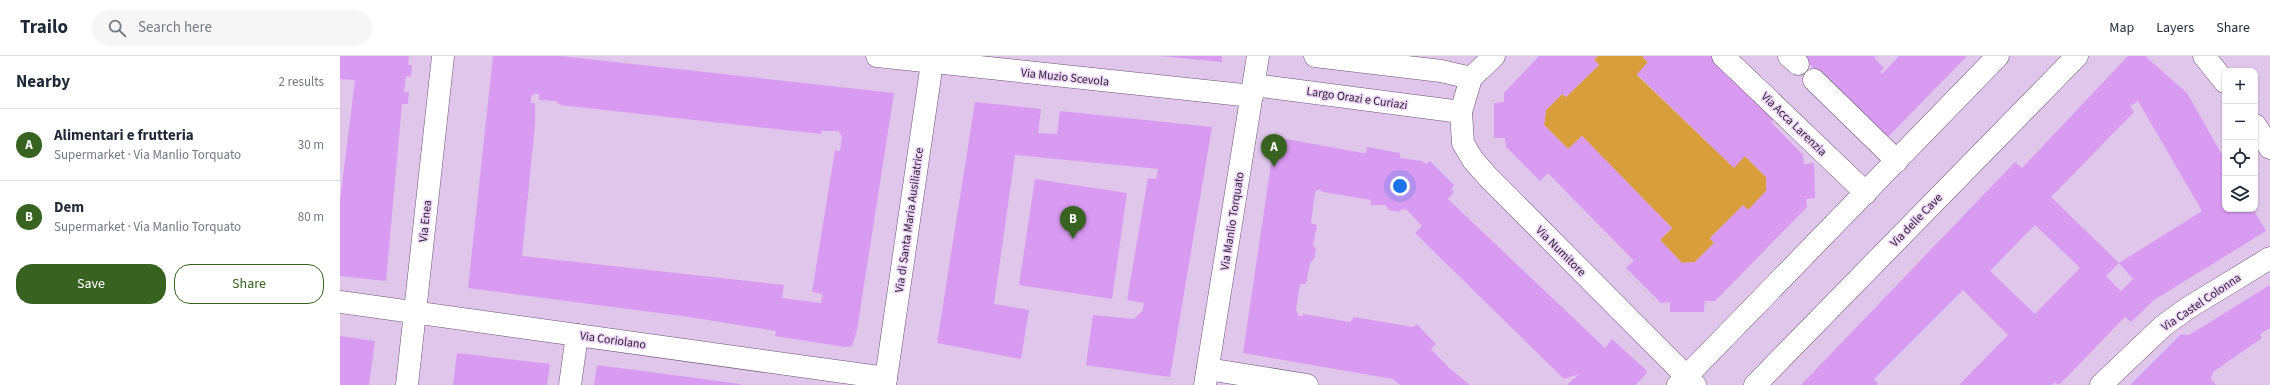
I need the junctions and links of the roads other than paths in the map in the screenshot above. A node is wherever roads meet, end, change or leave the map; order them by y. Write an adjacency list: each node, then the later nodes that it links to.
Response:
1 (443, 56): 22 (street, Via Enea)
2 (877, 56): 10 (street, Via Muzio Scevola)
3 (1258, 56): 14 (street, Via Manlio Torquato)
4 (1315, 56): 11 (street)
5 (1494, 56): 11 (street)
6 (1723, 56): 19 (street, Via Acca Larenzia)
7 (1998, 56): 18 (street)
8 (2076, 56): 30 (street, Via delle Cave)
9 (2204, 56): 12 (street)
10 (932, 59): 14 (street, Via Muzio Scevola); 25 (street, Via di Santa Maria Ausiliatrice)
11 (1471, 78): 15 (street, Via Numitore)
12 (2222, 78)
13 (1814, 80): 18 (street)
14 (1253, 91): 15 (street, Largo Orazi e Curiazi); 24 (street, Via Manlio Torquato)
15 (1461, 112): 26 (street, Via Numitore)
16 (2258, 130): 17 (street)
17 (2270, 148)
18 (1897, 161): 19 (street)
19 (1866, 193): 26 (street)
20 (2270, 258): 31 (street, Via Castel Colonna)
21 (340, 302): 22 (street, Via Coriolano)
22 (415, 311): 23 (street, Via Coriolano); 27 (street, Via Enea)
23 (577, 335): 25 (street, Via Coriolano); 28 (street)
24 (1206, 377): 29 (street)
25 (886, 382)
26 (1687, 382)
27 (407, 385)
28 (570, 385)
29 (1307, 385)
30 (1755, 385)
31 (2101, 385)

